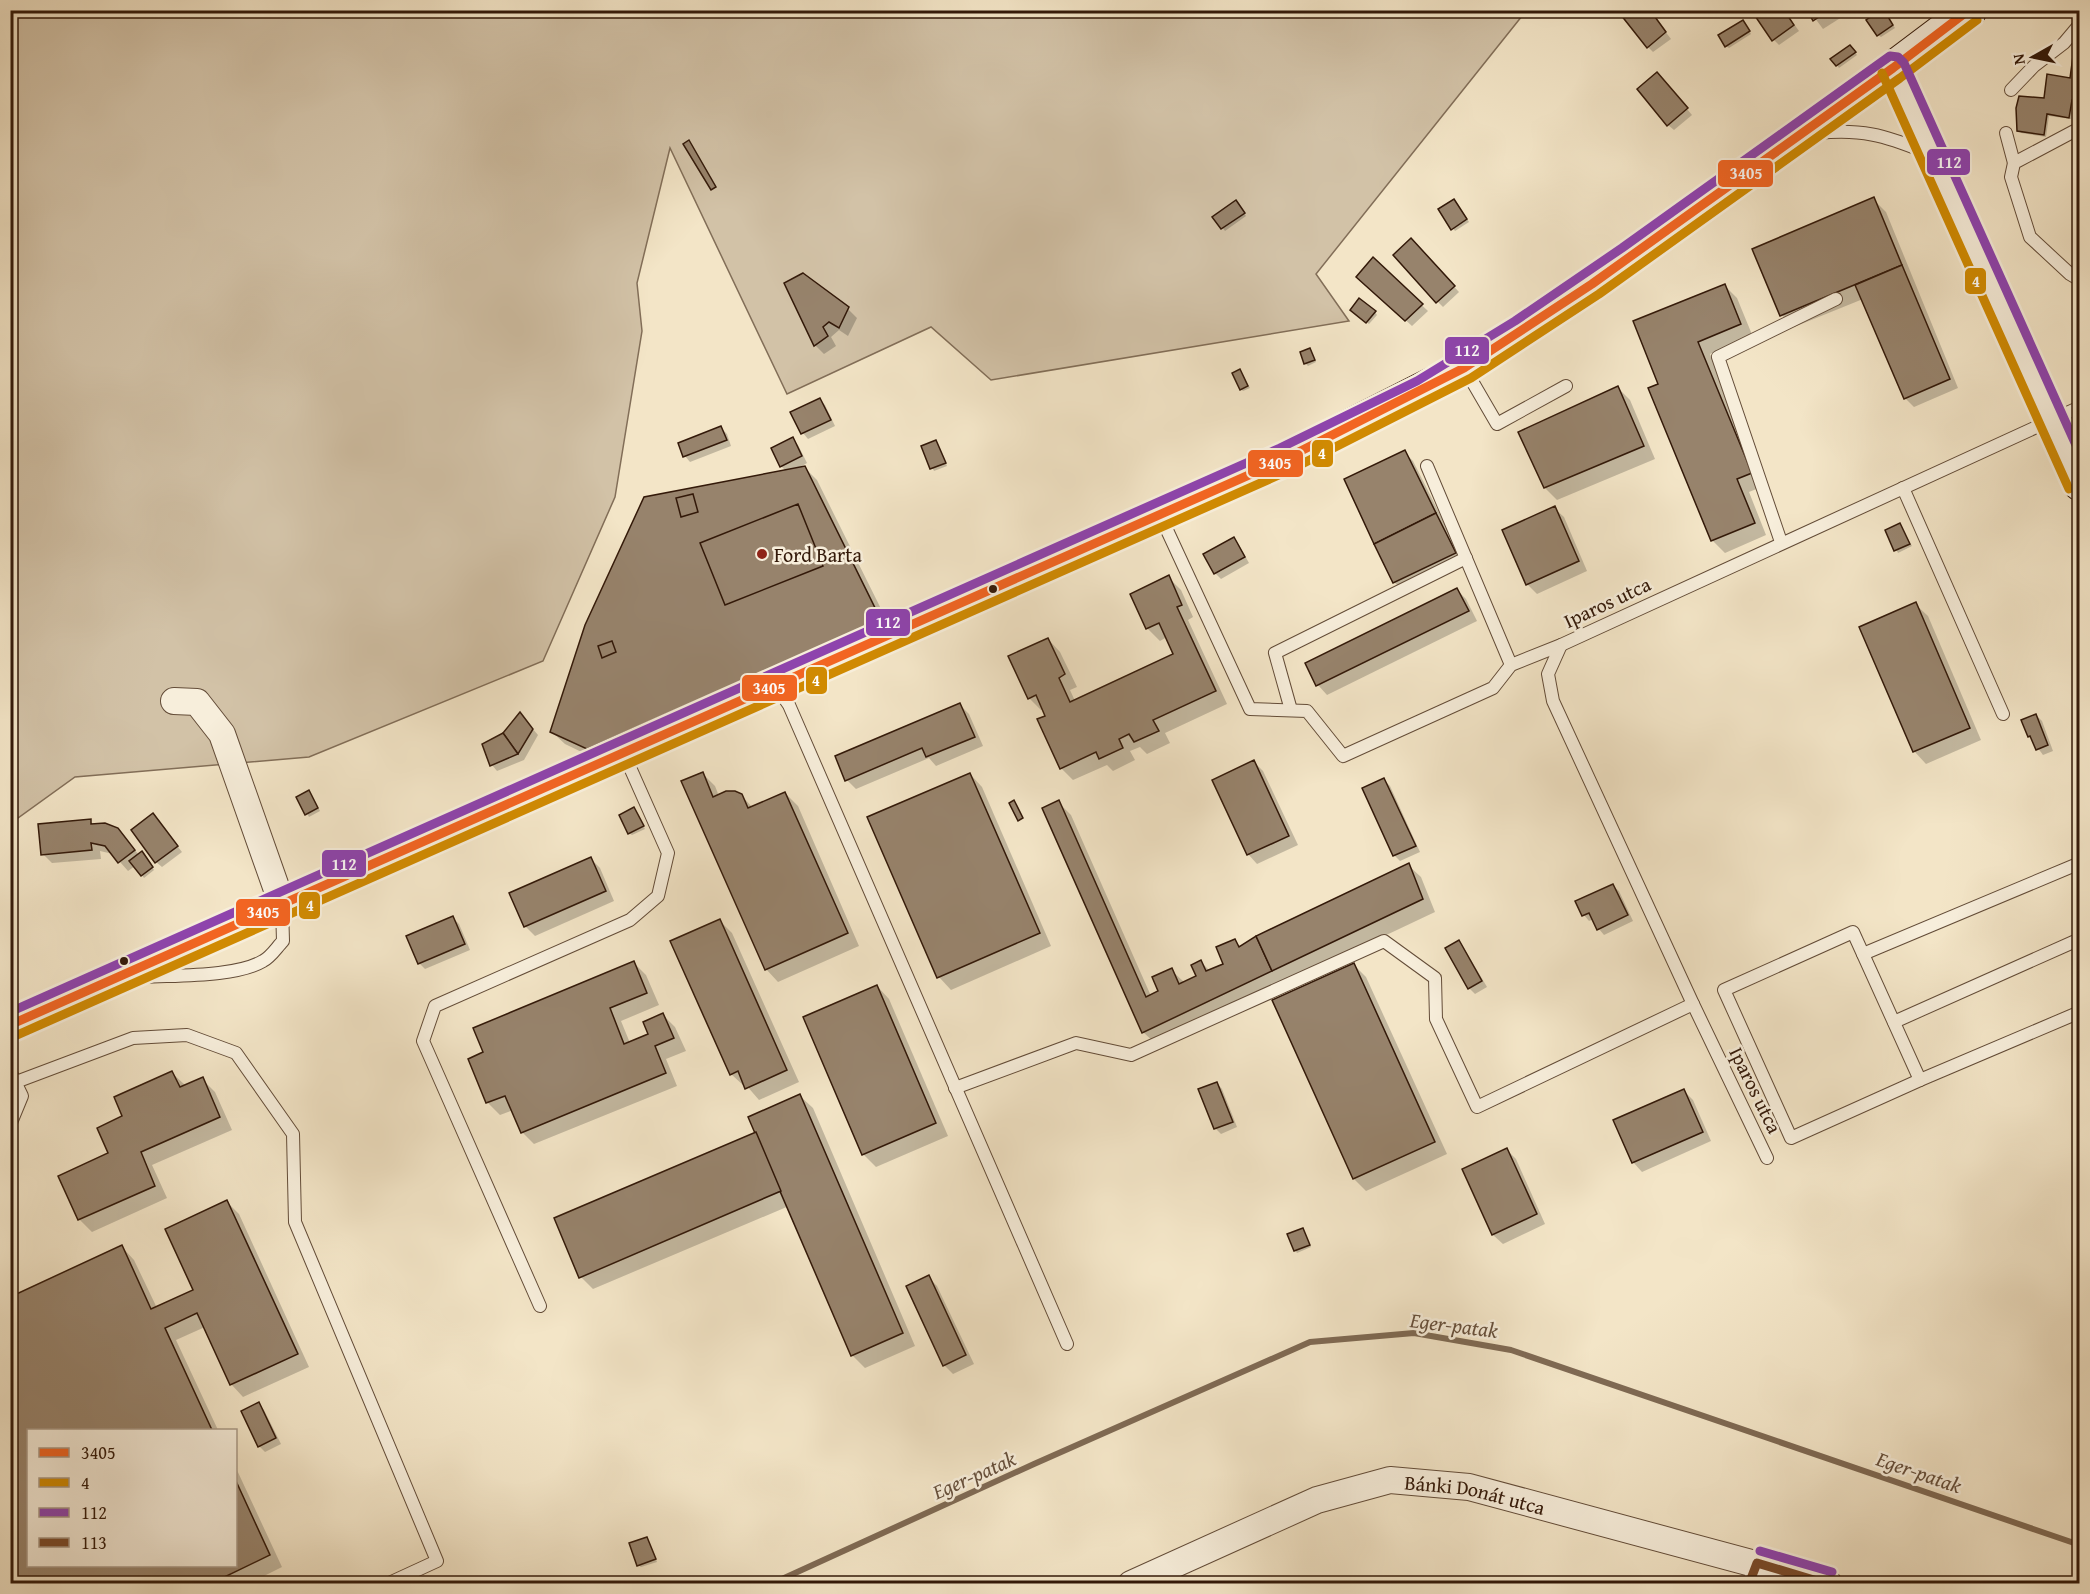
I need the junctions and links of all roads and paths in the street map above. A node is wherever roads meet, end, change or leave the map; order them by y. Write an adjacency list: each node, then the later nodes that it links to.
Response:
1 (1970, 10): 3 (main road)
2 (2079, 24): 4 (lane)
3 (1893, 68): 7 (main road); 8 (main road)
4 (2011, 90)
5 (2079, 128): 9 (lane)
6 (2006, 133): 9 (lane)
7 (1799, 135): 8 (lane); 12 (main road)
8 (1933, 154): 14 (main road)
9 (2014, 163): 10 (lane)
10 (2079, 280)
11 (1836, 299): 19 (lane)
12 (1464, 368): 13 (lane); 18 (main road)
13 (1566, 386)
14 (2065, 413): 16 (main road); 17 (lane, Iparos utca)
15 (1427, 466): 20 (lane)
16 (2079, 484)
17 (1903, 488): 19 (lane, Iparos utca); 26 (lane)
18 (1160, 515): 23 (main road); 25 (lane)
19 (1781, 542): 21 (lane, Iparos utca)
20 (1466, 558): 22 (lane); 25 (lane)
21 (1561, 645): 22 (lane); 33 (lane, Iparos utca)
22 (1511, 665): 25 (lane)
23 (775, 686): 27 (main road); 39 (lane)
24 (174, 701): 29 (street)
25 (1291, 710)
26 (2003, 714)
27 (624, 753): 29 (main road); 42 (lane)
28 (2079, 863): 31 (lane)
29 (282, 904): 32 (main road); 32 (lane)
30 (2079, 939): 35 (lane)
31 (1863, 954): 35 (lane); 38 (lane)
32 (116, 979): 36 (main road)
33 (1693, 1004): 39 (lane); 41 (lane, Iparos utca)
34 (2079, 1012): 38 (lane)
35 (1894, 1022): 38 (lane)
36 (10, 1025)
37 (13, 1077): 40 (lane); 45 (lane)
38 (1920, 1080)
39 (955, 1088): 43 (lane)
40 (10, 1125)
41 (1767, 1158)
42 (540, 1306)
43 (1067, 1344)
44 (1753, 1573): 46 (street, Bánki Donát utca); 47 (street, Bánki Donát utca)
45 (387, 1584)
46 (1131, 1584)
47 (1830, 1584)

